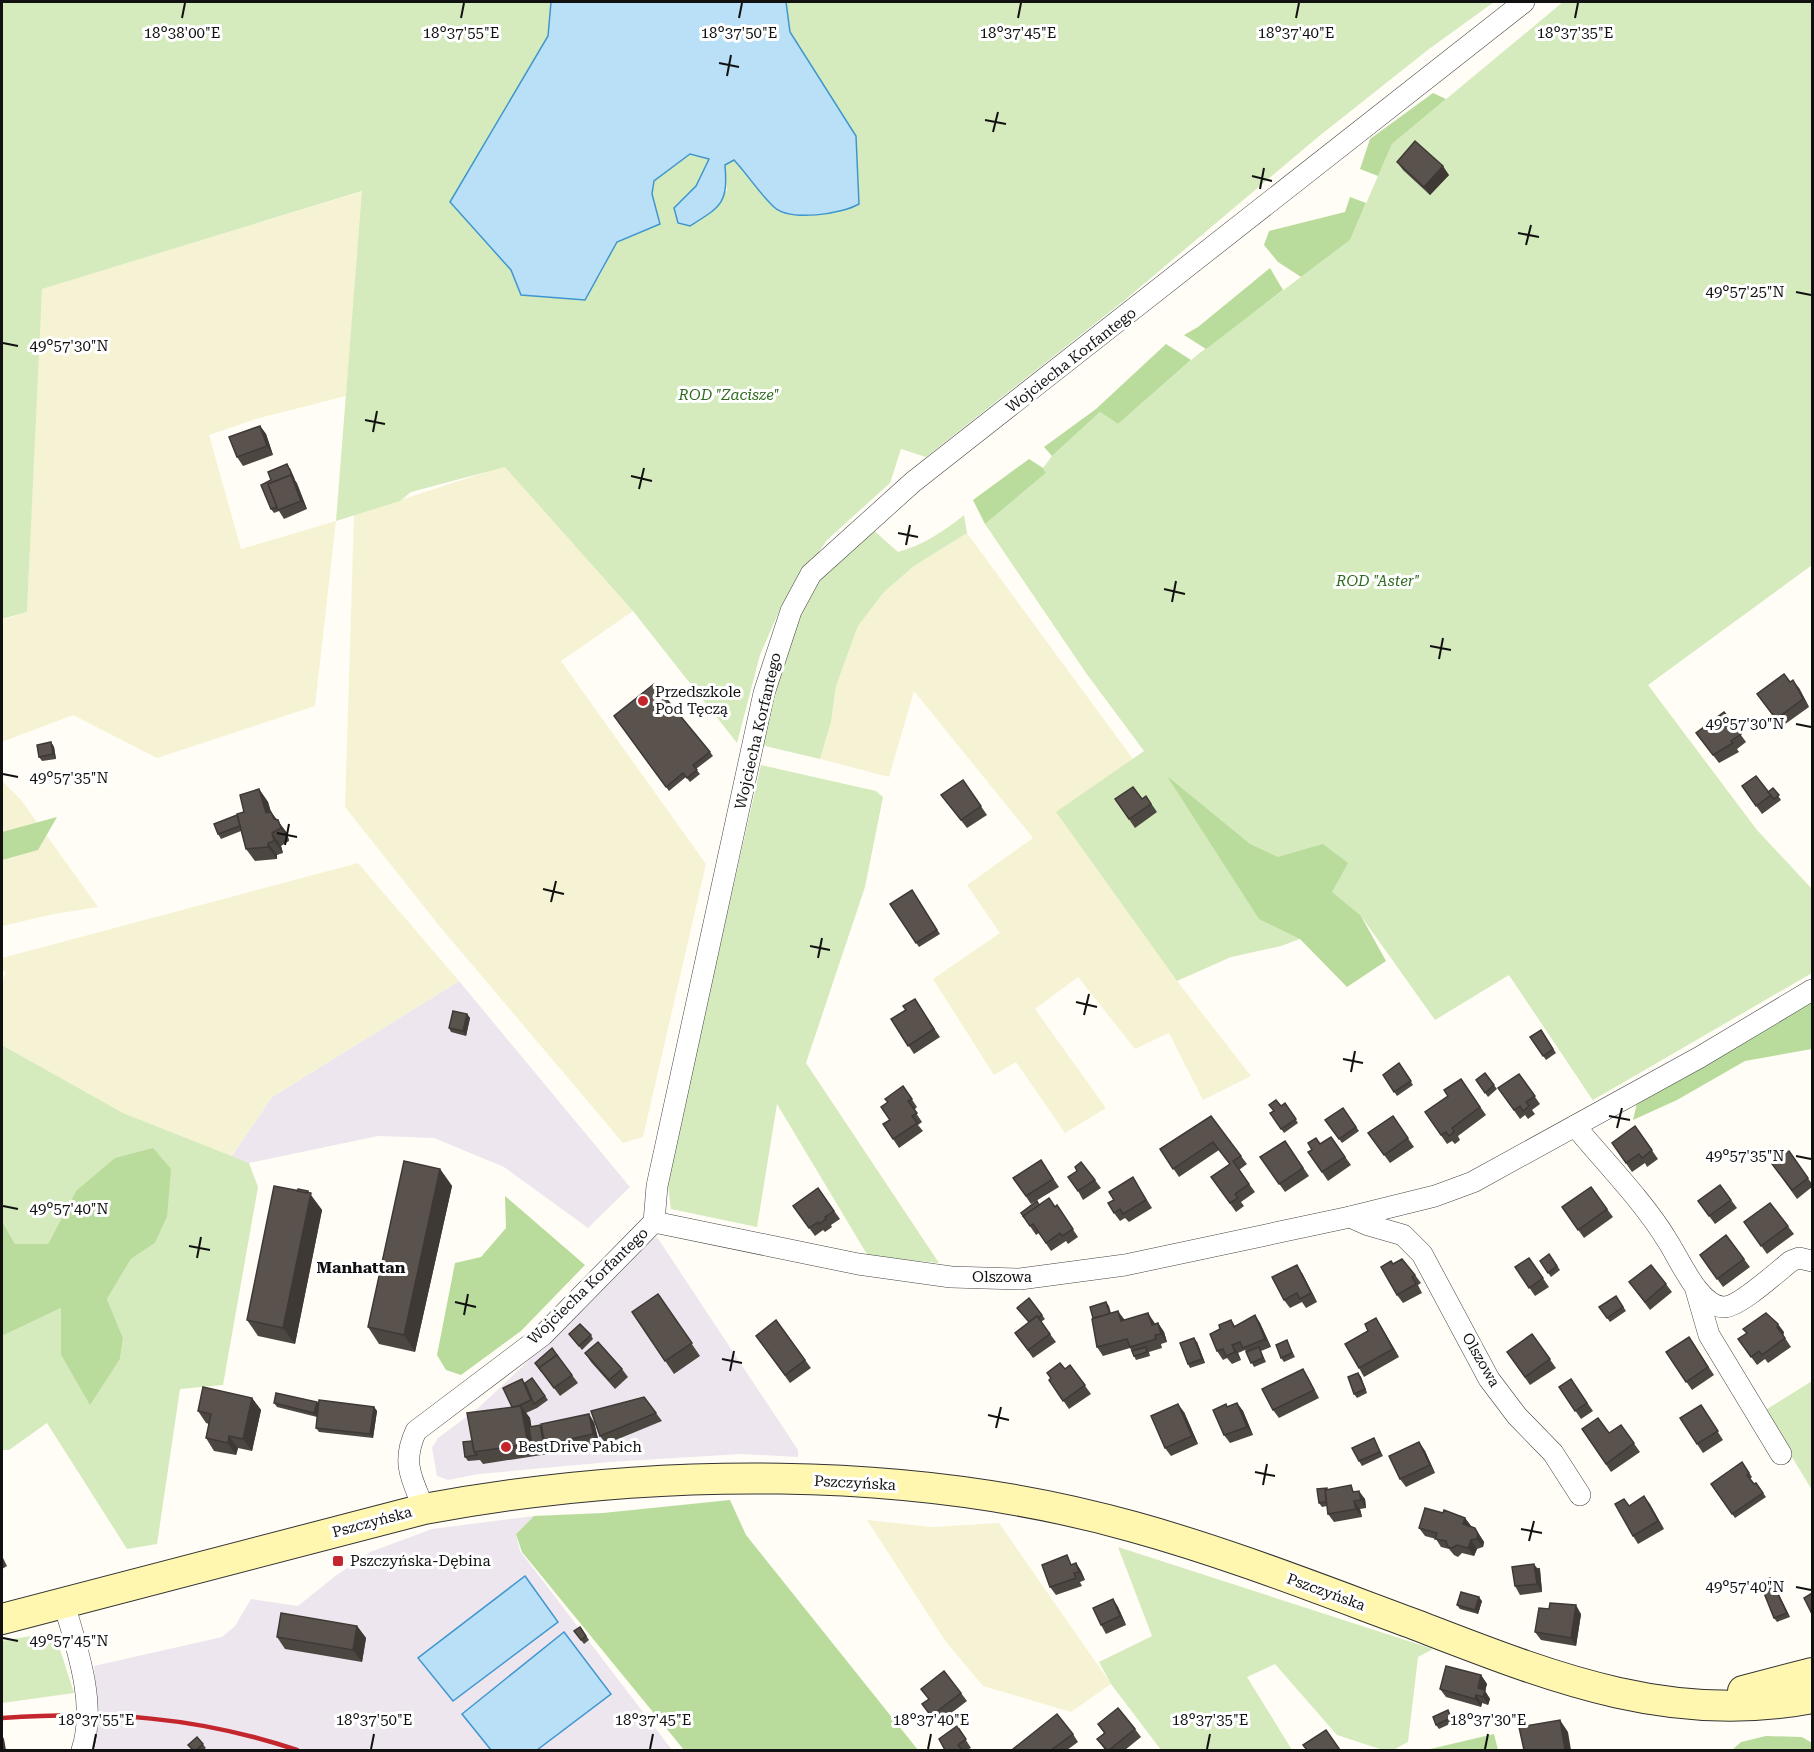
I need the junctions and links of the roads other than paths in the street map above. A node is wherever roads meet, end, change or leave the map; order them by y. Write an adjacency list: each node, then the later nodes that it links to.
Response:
1 (1524, 2): 5 (street, Wojciecha Korfantego)
2 (1812, 990): 3 (street, Olszowa)
3 (1575, 1126): 4 (street, Olszowa); 7 (street)
4 (1350, 1216): 5 (street, Olszowa); 9 (street, Olszowa)
5 (654, 1222): 10 (street, Wojciecha Korfantego)
6 (1812, 1261): 7 (street)
7 (1695, 1286): 8 (street)
8 (1781, 1454)
9 (1580, 1495)
10 (424, 1509): 11 (main road, Pszczyńska); 14 (main road, Pszczyńska)
11 (64, 1604): 12 (main road, Pszczyńska); 17 (street)
12 (2, 1619)
13 (1812, 1680): 14 (main road, Pszczyńska); 15 (main road, Pszczyńska)
14 (1691, 1704): 15 (main road, Pszczyńska)
15 (1741, 1708): 16 (main road)
16 (1812, 1721)
17 (82, 1750)

